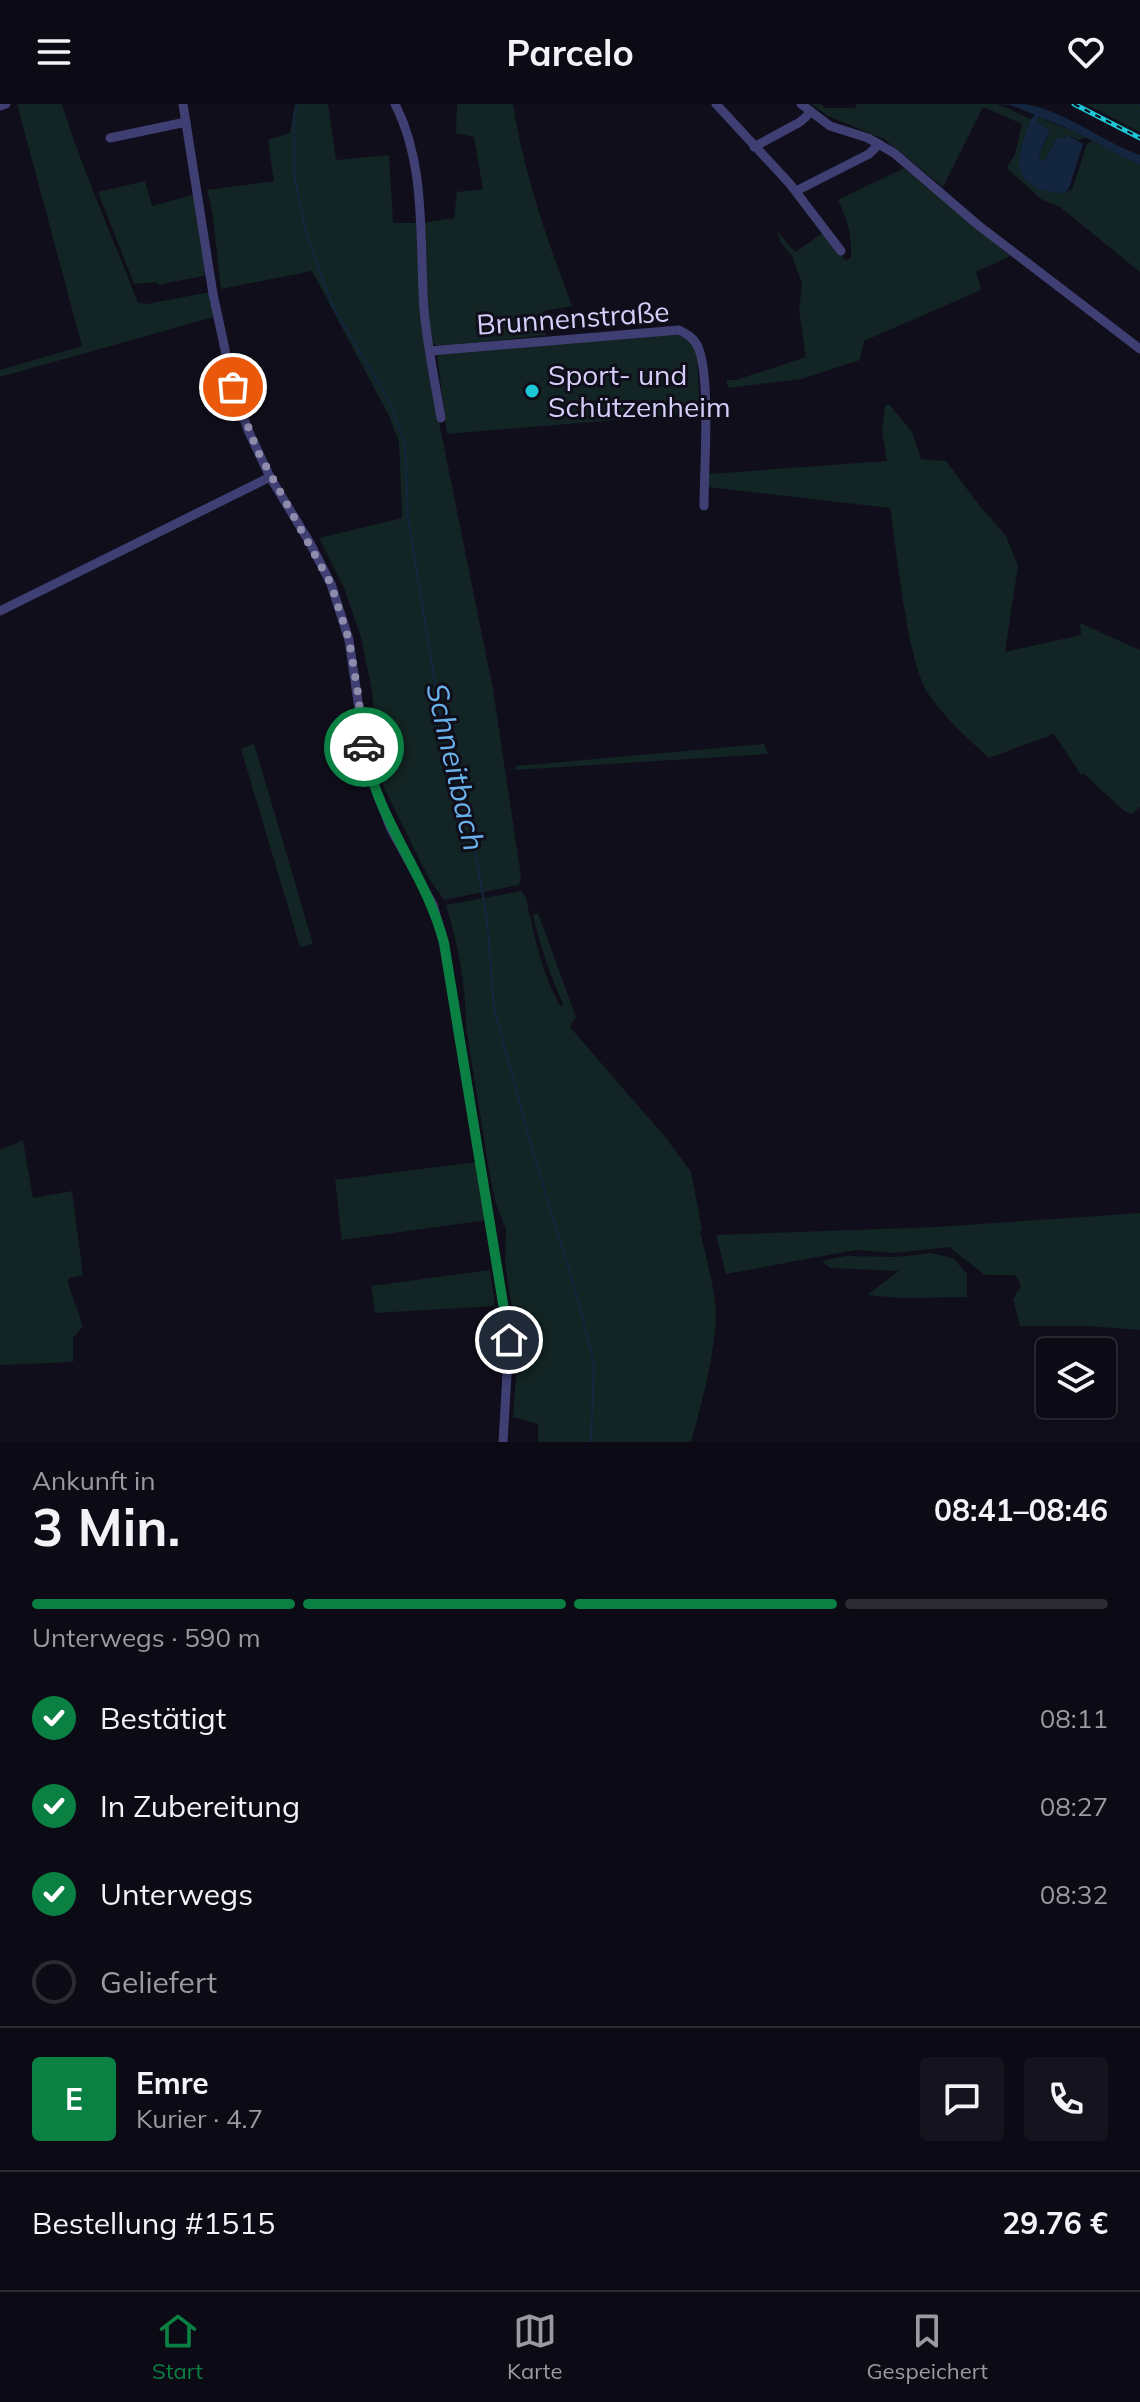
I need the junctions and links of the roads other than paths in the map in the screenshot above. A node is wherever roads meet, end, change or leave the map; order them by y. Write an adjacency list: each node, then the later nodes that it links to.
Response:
1 (6, 104): 6 (street)
2 (183, 104): 8 (street)
3 (395, 104): 15 (street)
4 (716, 104): 11 (street)
5 (801, 104): 7 (street)
6 (0, 106)
7 (810, 113): 10 (street); 11 (street)
8 (186, 122): 9 (street); 17 (street)
9 (110, 138)
10 (879, 144): 12 (street); 14 (street)
11 (754, 147): 12 (street)
12 (796, 191): 13 (street)
13 (841, 251)
14 (1140, 349)
15 (430, 351): 16 (street); 18 (street, Brunnenstraße)
16 (441, 418)
17 (270, 477): 19 (street); 20 (street)
18 (704, 506)
19 (0, 611)
20 (503, 1442)

